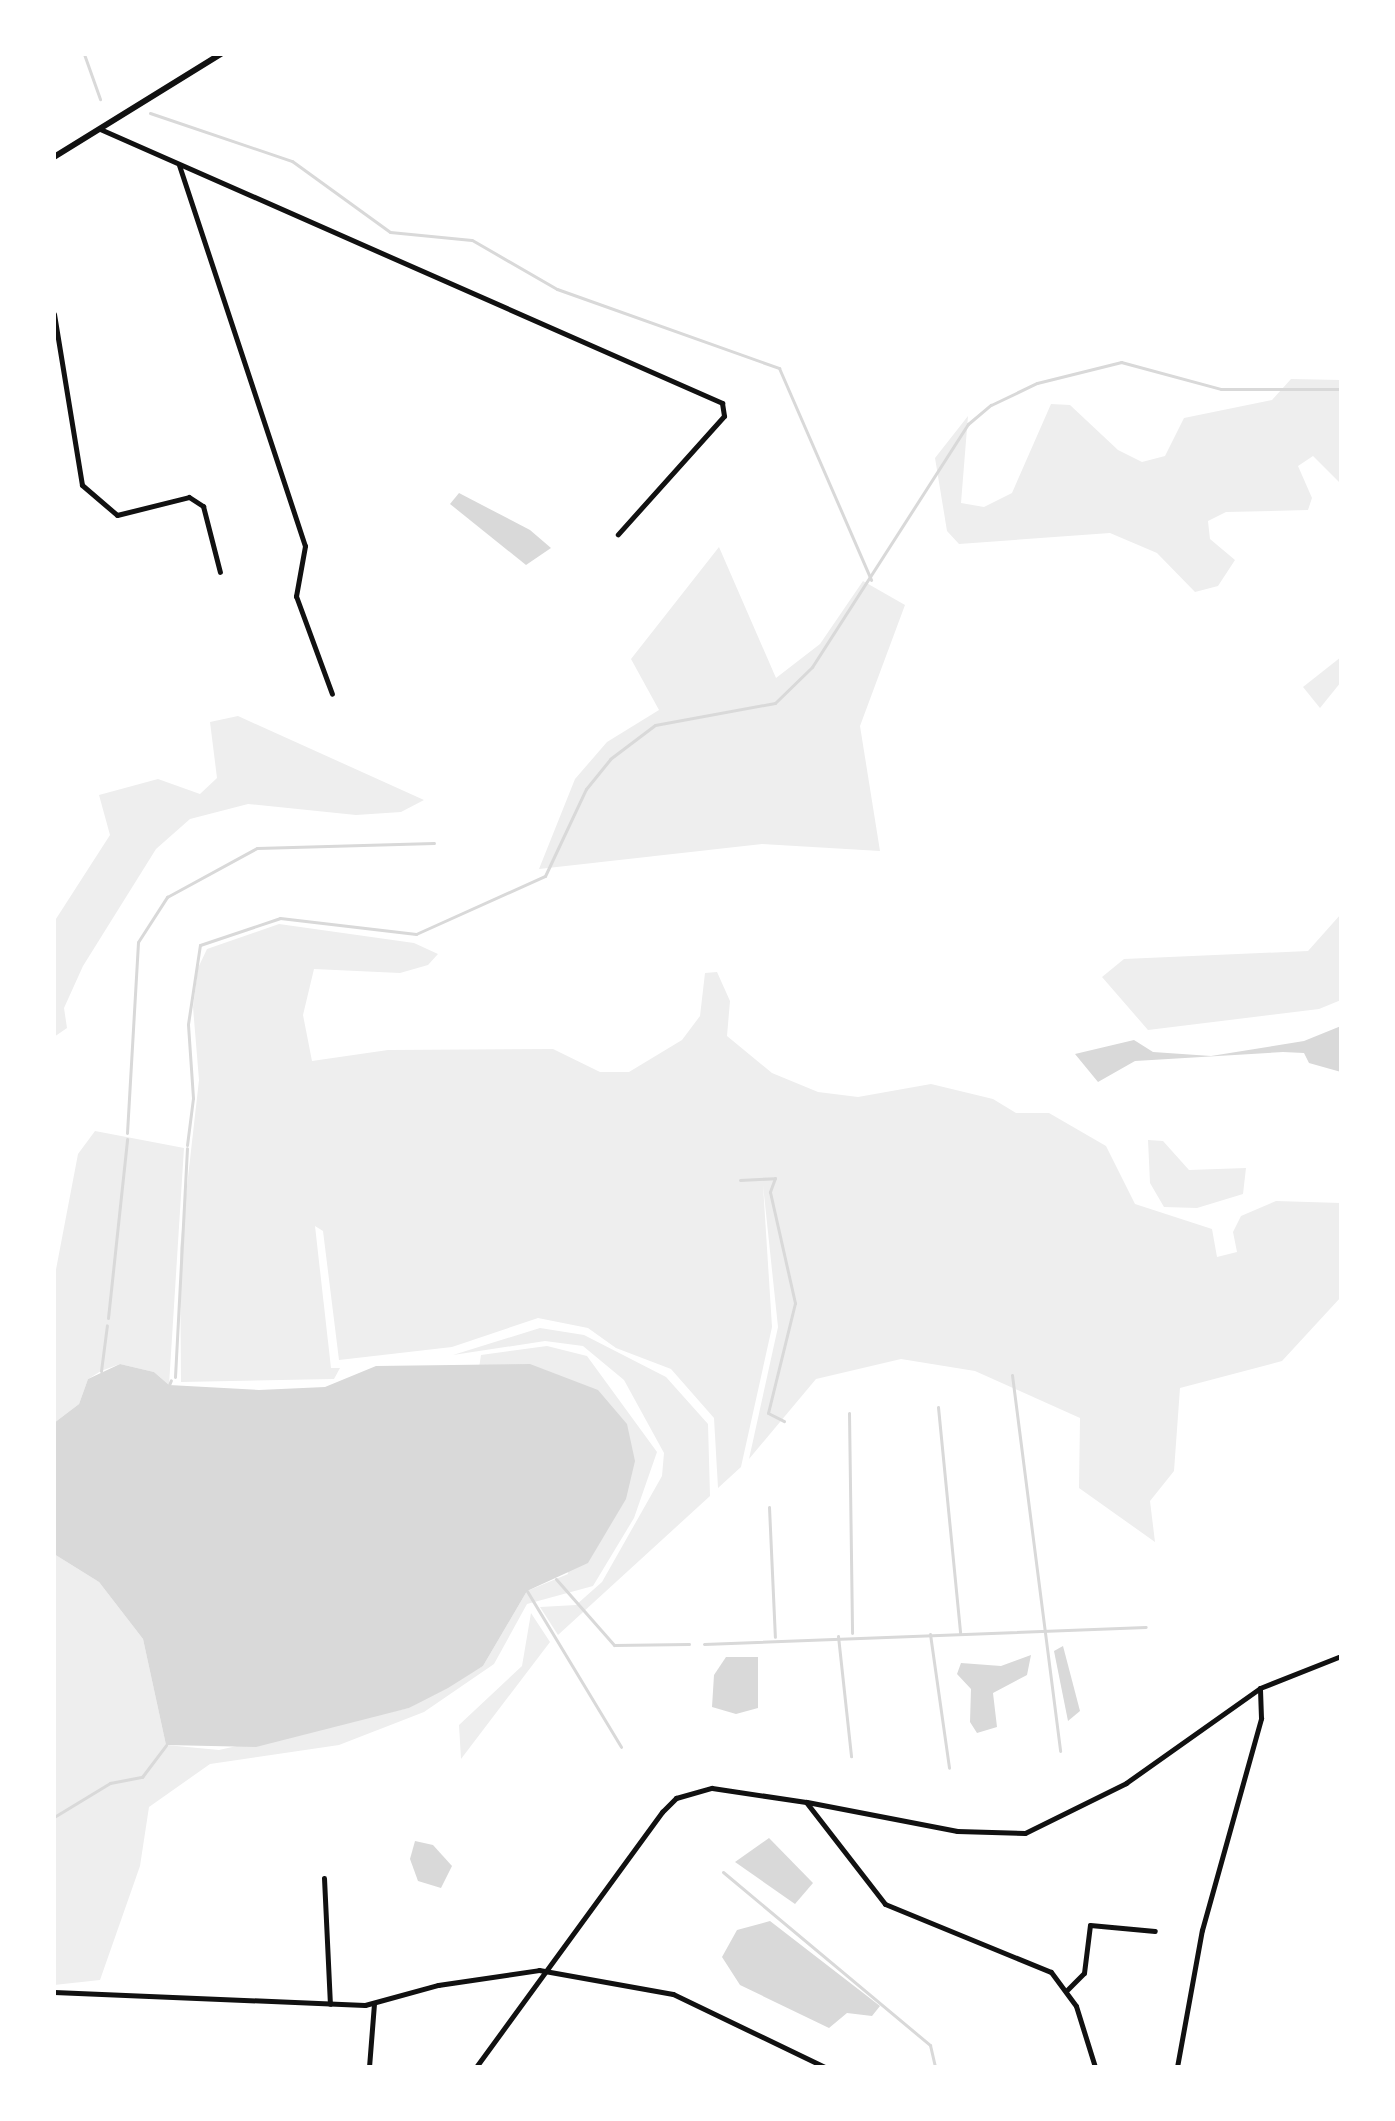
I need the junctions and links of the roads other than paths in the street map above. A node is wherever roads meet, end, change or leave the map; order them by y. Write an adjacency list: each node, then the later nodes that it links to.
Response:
1 (221, 54): 2 (street)
2 (100, 129): 3 (street); 4 (street)
3 (54, 157)
4 (179, 164): 6 (street); 8 (street)
5 (54, 314): 7 (street)
6 (618, 534)
7 (220, 572)
8 (332, 694)
9 (1341, 1656): 10 (street)
10 (1260, 1688): 11 (street); 23 (street)
11 (806, 1802): 14 (street); 15 (street)
12 (324, 1878): 18 (street)
13 (1155, 1931): 15 (street)
14 (544, 1970): 17 (street); 20 (street); 21 (street)
15 (1067, 1990): 22 (street)
16 (54, 1992): 18 (street)
17 (374, 2003): 18 (street); 19 (street)
18 (330, 2004)
19 (369, 2067)
20 (476, 2067)
21 (825, 2067)
22 (1095, 2067)
23 (1177, 2067)

